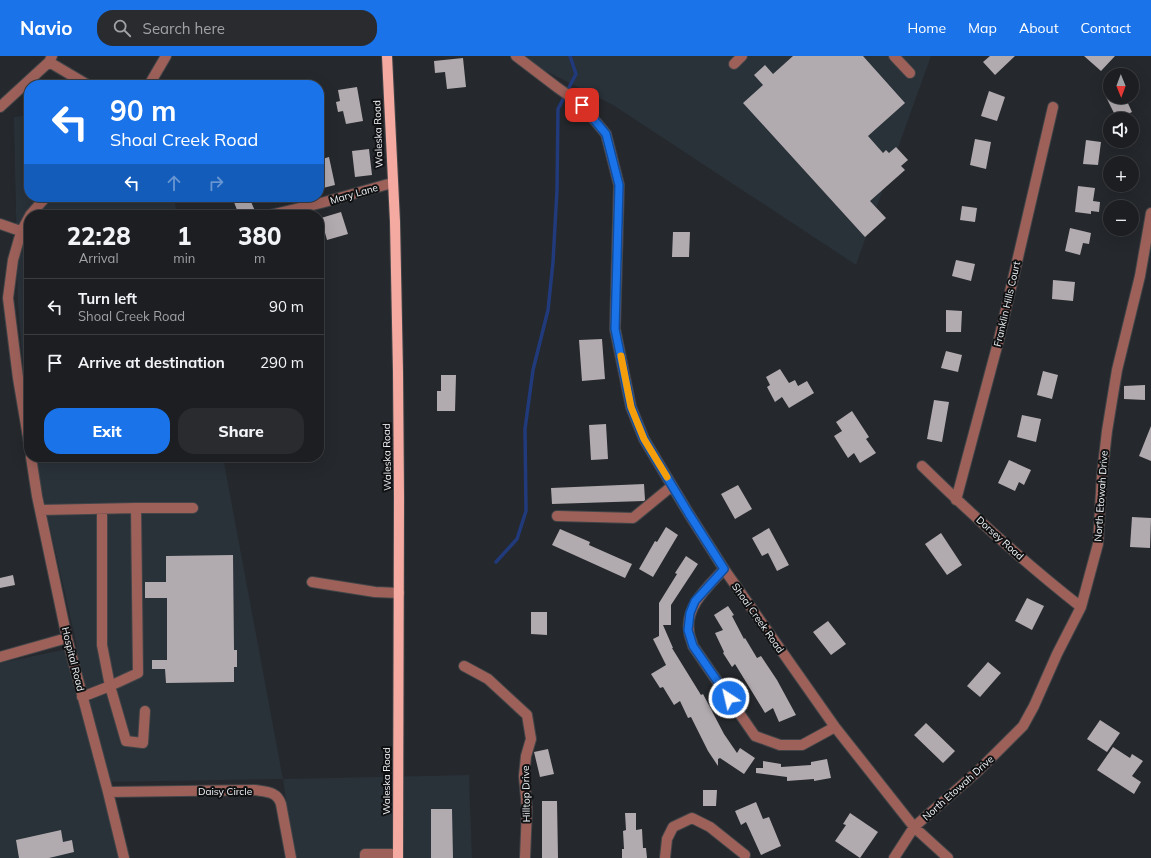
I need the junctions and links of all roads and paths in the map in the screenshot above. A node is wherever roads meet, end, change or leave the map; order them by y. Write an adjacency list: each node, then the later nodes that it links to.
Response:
1 (166, 56): 11 (street)
2 (387, 56): 15 (main road, Waleska Road)
3 (516, 56): 26 (street, Shoal Creek Road)
4 (742, 56): 7 (street)
5 (894, 56): 8 (street)
6 (51, 59): 9 (street); 10 (street)
7 (734, 64)
8 (910, 73)
9 (29, 80)
10 (81, 80)
11 (152, 80)
12 (24, 84): 13 (street)
13 (0, 107)
14 (1053, 107): 27 (street, Franklin Hills Court)
15 (392, 182): 18 (street, Mary Lane); 35 (main road, Waleska Road)
16 (42, 202): 17 (street)
17 (35, 210)
18 (291, 210)
19 (1151, 213): 36 (street, North Etowah Drive)
20 (0, 224): 21 (street)
21 (24, 233)
22 (24, 235): 23 (street)
23 (24, 413)
24 (32, 462): 31 (street, Hospital Road)
25 (922, 466): 27 (street, Dorsey Road)
26 (672, 486): 32 (street); 33 (street, Shoal Creek Road)
27 (956, 500): 36 (street, Dorsey Road)
28 (136, 508): 29 (street); 30 (street); 40 (street)
29 (193, 508)
30 (102, 509): 31 (street); 40 (street)
31 (40, 510): 37 (street, Hospital Road)
32 (557, 516)
33 (724, 569): 43 (street, Shoal Creek Road); 43 (street)
34 (312, 582): 35 (street)
35 (398, 593): 47 (main road, Waleska Road)
36 (1081, 607): 45 (street, North Etowah Drive)
37 (67, 638): 38 (street); 41 (street, Hospital Road)
38 (0, 657)
39 (464, 666): 51 (street, Hilltop Drive)
40 (110, 686): 41 (street); 42 (street)
41 (82, 697): 44 (street, Hospital Road)
42 (145, 711)
43 (834, 727): 45 (street, Shoal Creek Road)
44 (108, 792): 48 (street, Hospital Road); 49 (street, Daisy Circle)
45 (914, 827): 53 (street, North Etowah Drive); 54 (street, Shoal Creek Road)
46 (745, 855): 52 (street)
47 (398, 856): 50 (street)
48 (124, 858)
49 (291, 858)
50 (366, 858)
51 (525, 858)
52 (665, 858)
53 (894, 858)
54 (948, 858)

